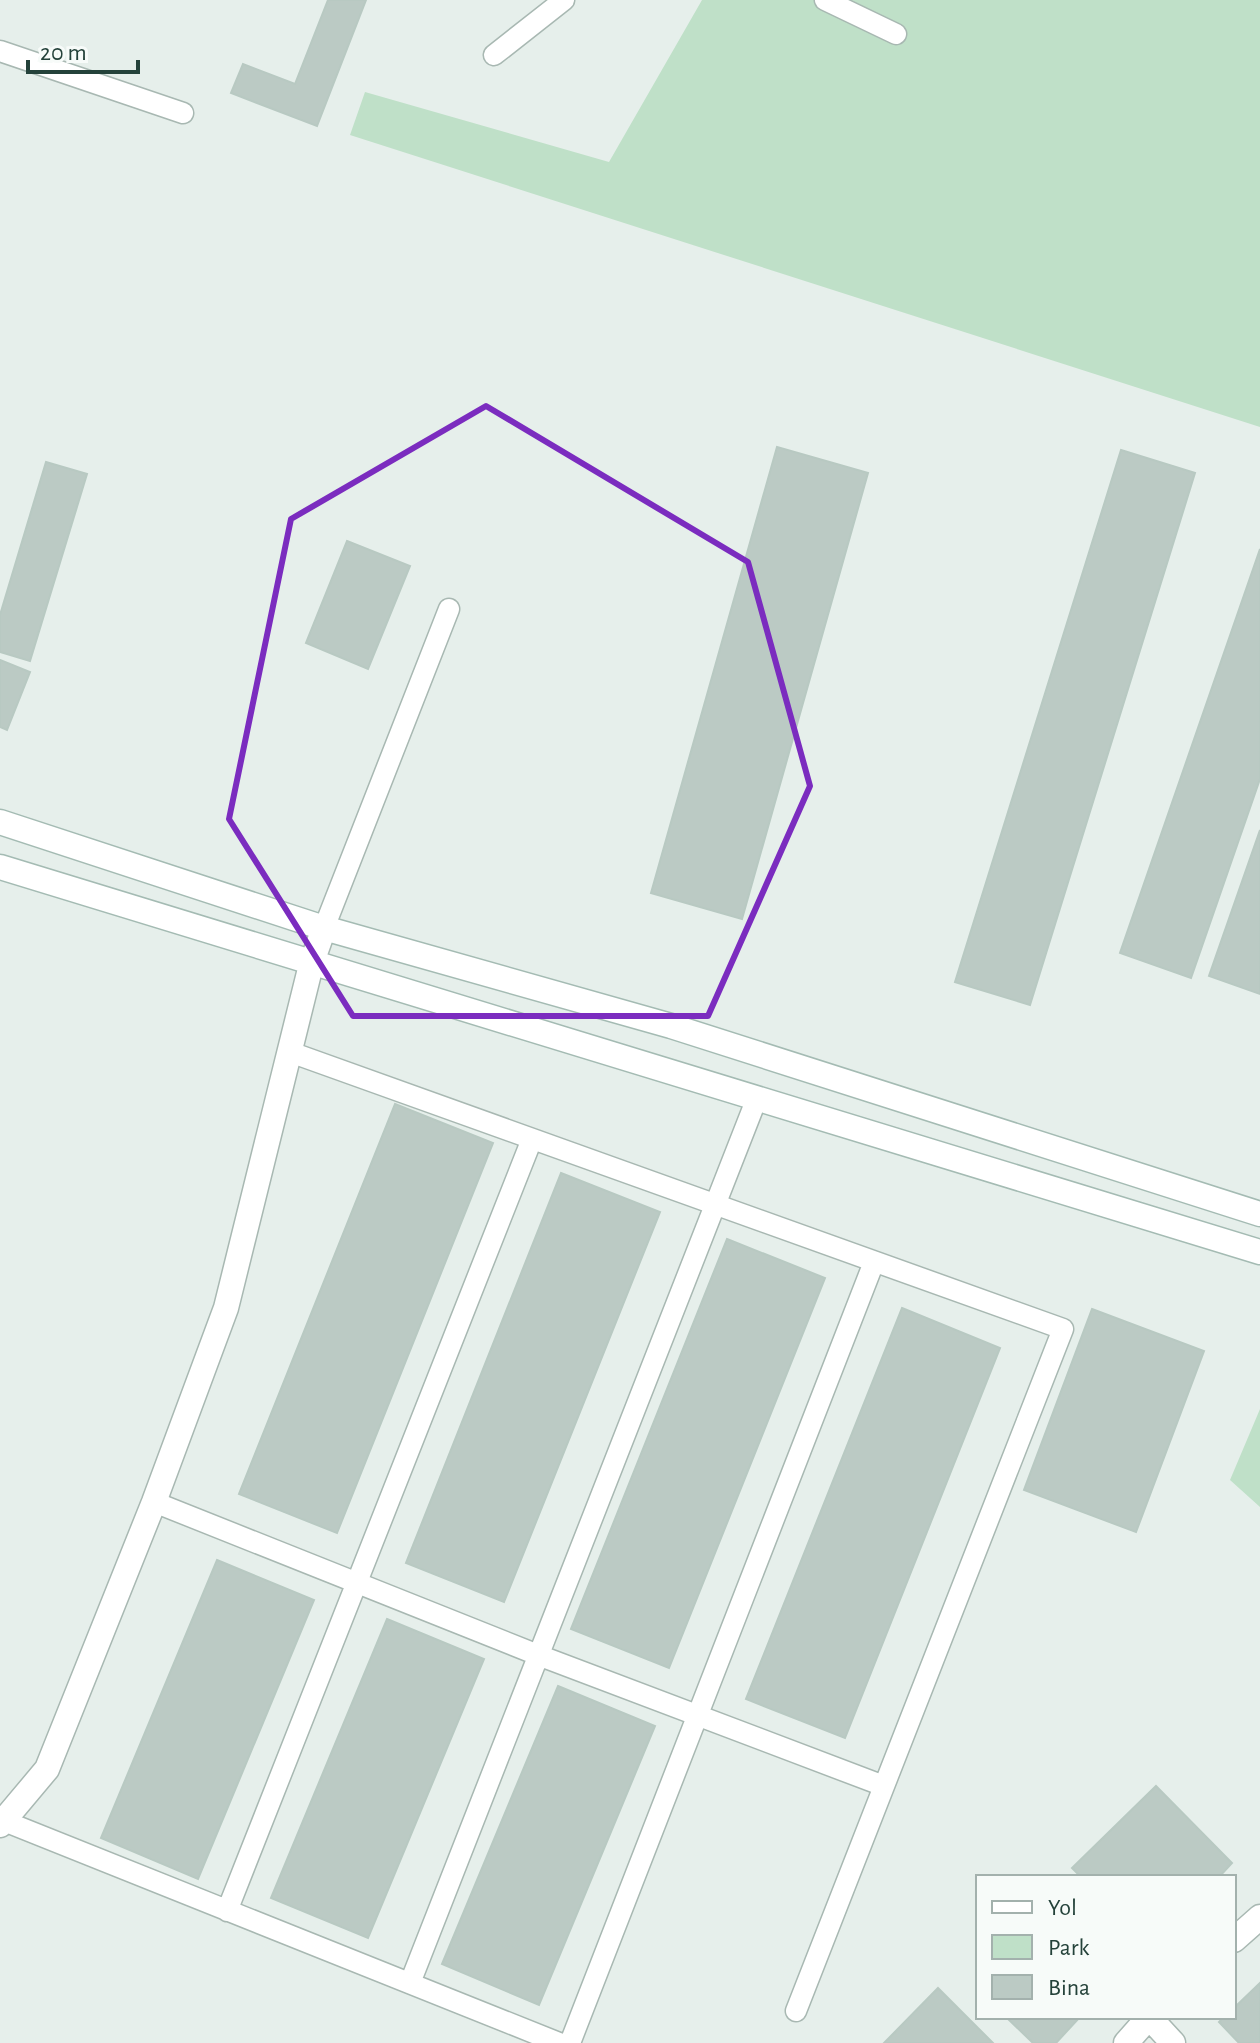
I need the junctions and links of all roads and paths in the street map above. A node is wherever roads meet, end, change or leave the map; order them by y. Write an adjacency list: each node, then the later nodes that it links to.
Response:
1 (564, 0): 5 (lane)
2 (825, 0): 3 (lane)
3 (896, 34)
4 (0, 51): 6 (lane)
5 (494, 55)
6 (183, 113)
7 (449, 609): 10 (lane)
8 (0, 822): 10 (street)
9 (0, 867): 11 (street)
10 (324, 928): 11 (street); 16 (street)
11 (311, 965): 12 (street); 13 (street)
12 (290, 1052): 14 (lane); 19 (street)
13 (757, 1098): 15 (lane); 17 (street)
14 (532, 1139): 15 (lane); 20 (lane)
15 (715, 1205): 18 (lane); 21 (lane)
16 (1260, 1214)
17 (1260, 1252)
18 (874, 1262): 22 (lane); 23 (lane)
19 (154, 1502): 20 (lane); 24 (street)
20 (358, 1584): 21 (lane); 25 (lane)
21 (538, 1655): 22 (lane); 28 (lane)
22 (696, 1715): 23 (lane); 33 (lane)
23 (884, 1786): 29 (lane)
24 (2, 1823): 25 (lane)
25 (227, 1911): 28 (lane)
26 (1260, 1917): 27 (street)
27 (1236, 1938)
28 (410, 1983): 32 (lane)
29 (796, 2011)
30 (1147, 2019): 34 (street)
31 (1151, 2019): 35 (street)
32 (559, 2043)
33 (570, 2043)
34 (1126, 2043)
35 (1173, 2043)

